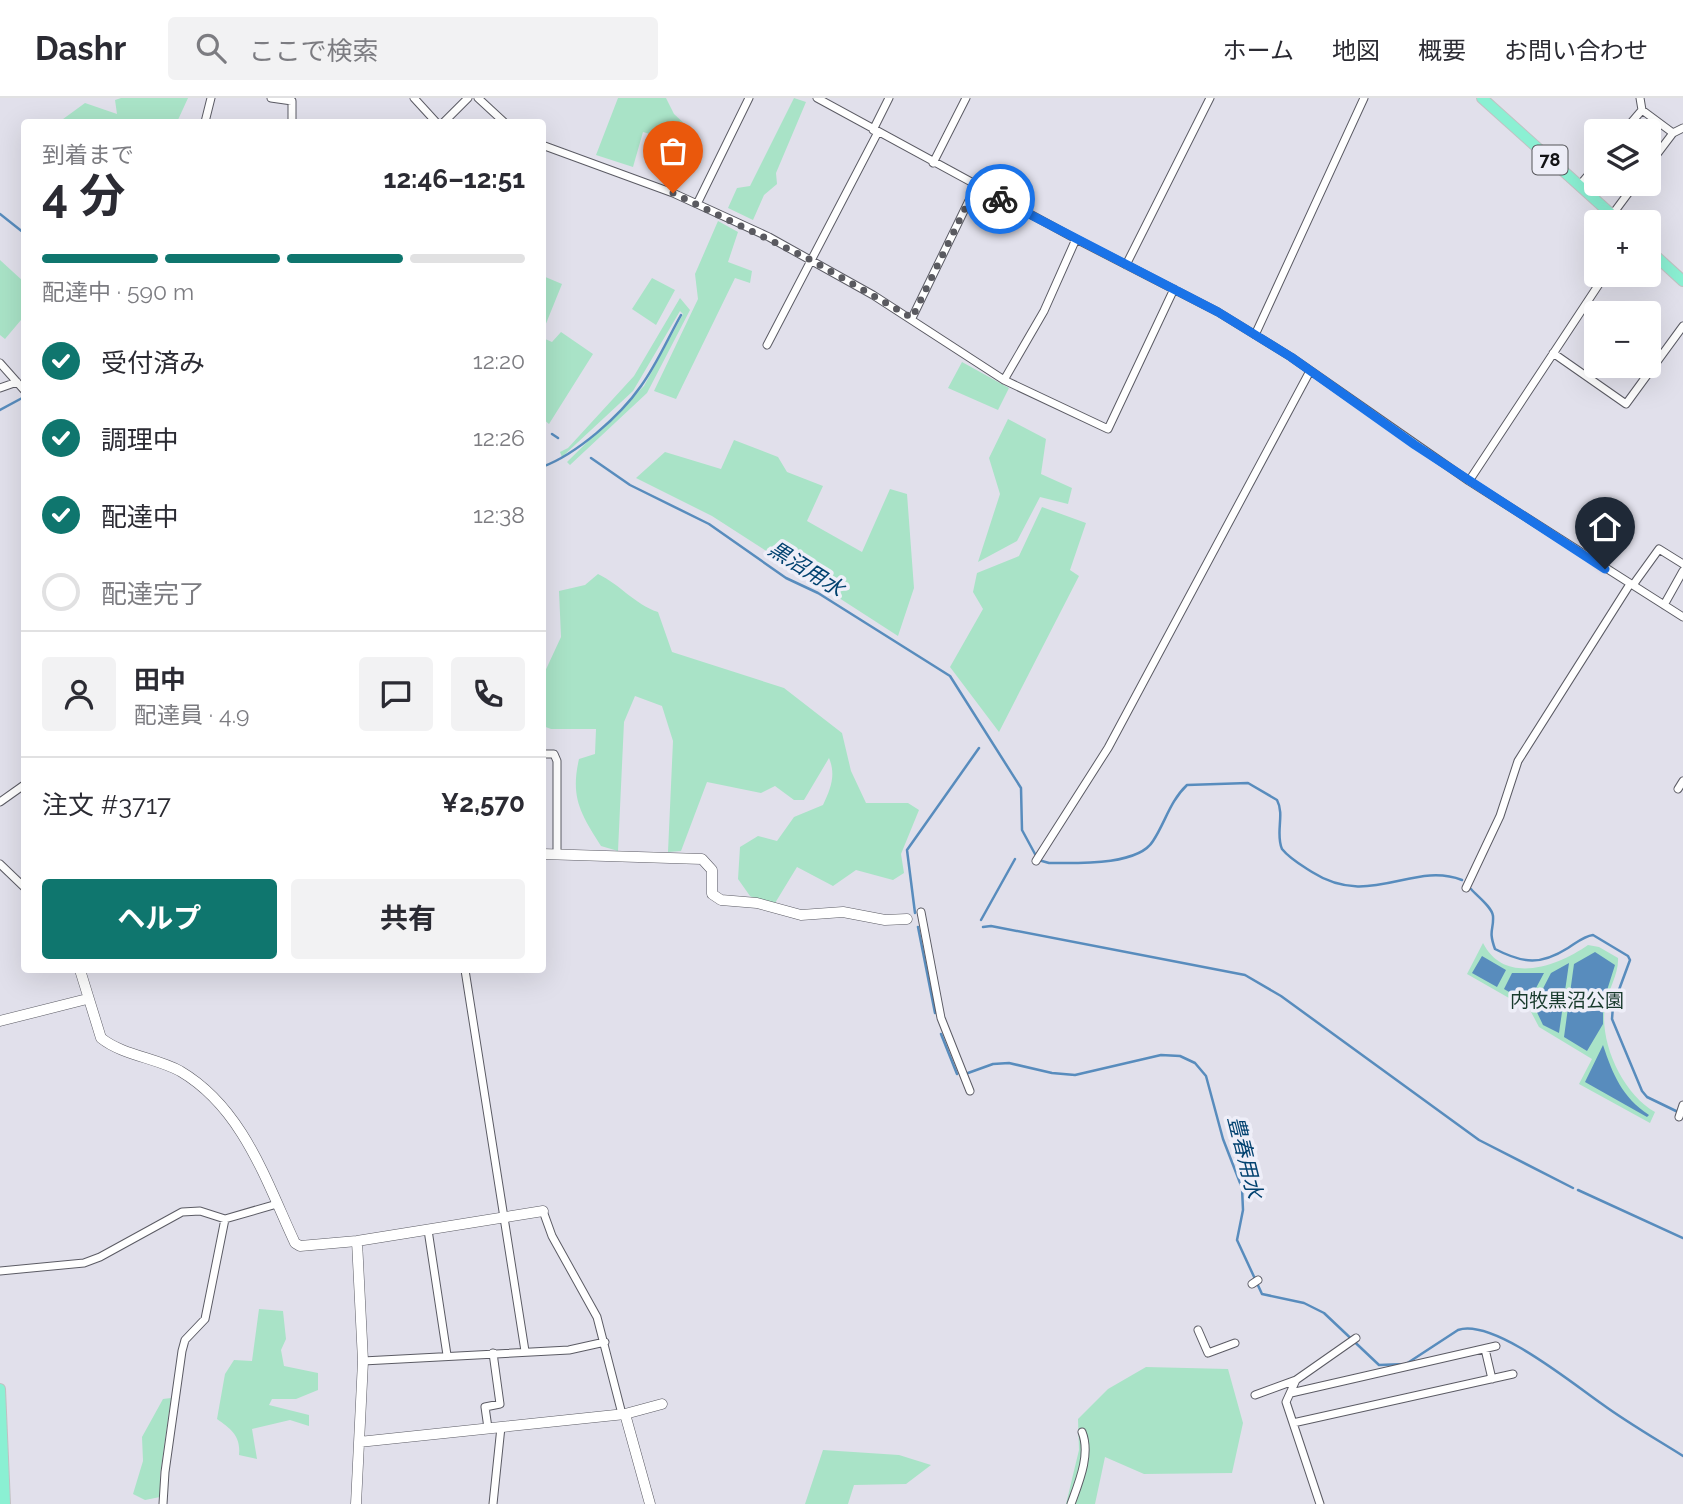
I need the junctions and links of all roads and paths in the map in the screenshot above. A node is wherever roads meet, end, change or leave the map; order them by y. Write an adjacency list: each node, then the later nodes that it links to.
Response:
1 (211, 98): 15 (street)
2 (271, 98): 16 (street)
3 (414, 98): 17 (street)
4 (468, 98): 18 (street)
5 (478, 98): 19 (street)
6 (749, 98): 30 (street)
7 (817, 98): 22 (street)
8 (889, 98): 22 (street)
9 (966, 98): 26 (street)
10 (1210, 98): 35 (street)
11 (1364, 98): 41 (street)
12 (1482, 98): 29 (main road, 78)
13 (1640, 98): 14 (street)
14 (1642, 110): 20 (street); 23 (street)
15 (206, 119)
16 (292, 119)
17 (433, 119)
18 (447, 119)
19 (501, 119)
20 (1634, 119)
21 (1683, 128): 23 (street)
22 (876, 131): 26 (street); 33 (street)
23 (1673, 133): 25 (street)
24 (546, 147): 30 (street)
25 (1661, 149)
26 (933, 163): 28 (street)
27 (1584, 180): 29 (street)
28 (976, 186): 32 (street); 39 (street)
29 (1579, 186): 31 (main road, 78)
30 (697, 204): 33 (street)
31 (1606, 210)
32 (1076, 239): 35 (street); 46 (street)
33 (811, 260): 39 (street); 42 (street)
34 (1661, 261): 36 (main road)
35 (1126, 265): 38 (street)
36 (1683, 281)
37 (1597, 287): 43 (street)
38 (1174, 289): 41 (street); 46 (street)
39 (912, 318): 46 (street)
40 (1683, 326): 43 (street)
41 (1255, 335): 45 (street)
42 (767, 345)
43 (1553, 353): 50 (street)
44 (0, 363): 47 (street)
45 (1310, 371): 50 (street); 61 (street)
46 (1004, 380)
47 (18, 382): 48 (street); 49 (street)
48 (21, 386)
49 (0, 388)
50 (1469, 481): 53 (street)
51 (1683, 564): 53 (street)
52 (1683, 571): 54 (street)
53 (1632, 585): 54 (street); 64 (street)
54 (1664, 605): 55 (street)
55 (1683, 617)
56 (546, 754): 59 (street)
57 (21, 787): 58 (street)
58 (0, 802)
59 (557, 853): 60 (street); 65 (street)
60 (546, 854)
61 (1037, 861)
62 (0, 864): 63 (street)
63 (21, 884)
64 (1466, 888)
65 (907, 919): 70 (street)
66 (81, 973): 68 (street)
67 (465, 973): 75 (street)
68 (88, 999): 69 (street); 73 (street)
69 (0, 1021)
70 (970, 1091)
71 (1683, 1105): 72 (street)
72 (1679, 1116)
73 (277, 1204): 76 (street); 78 (street)
74 (542, 1211): 75 (street); 82 (street)
75 (504, 1218): 77 (street); 86 (street)
76 (225, 1219): 79 (street); 106 (street)
77 (428, 1230): 78 (street); 88 (street)
78 (356, 1241): 89 (street)
79 (0, 1271)
80 (1198, 1330): 83 (street)
81 (1352, 1341): 92 (street)
82 (605, 1342): 86 (street); 97 (street)
83 (1236, 1343)
84 (1496, 1346): 85 (street)
85 (1485, 1349): 91 (street); 94 (street)
86 (525, 1351): 87 (street)
87 (494, 1353): 88 (street); 100 (street)
88 (447, 1355): 89 (street)
89 (363, 1361): 102 (street)
90 (1513, 1374): 91 (street)
91 (1492, 1379): 98 (street)
92 (1296, 1380): 94 (street); 95 (street)
93 (0, 1390): 103 (main road)
94 (1291, 1392): 98 (street)
95 (1255, 1395)
96 (662, 1404): 97 (street)
97 (623, 1414): 99 (street); 104 (street)
98 (1293, 1423): 110 (street)
99 (501, 1427): 100 (street); 108 (street)
100 (488, 1428): 102 (street)
101 (1082, 1432): 109 (street)
102 (359, 1441): 107 (street)
103 (1, 1453): 105 (main road)
104 (646, 1502)
105 (5, 1504)
106 (163, 1504)
107 (356, 1504)
108 (493, 1504)
109 (1071, 1504)
110 (1320, 1504)

